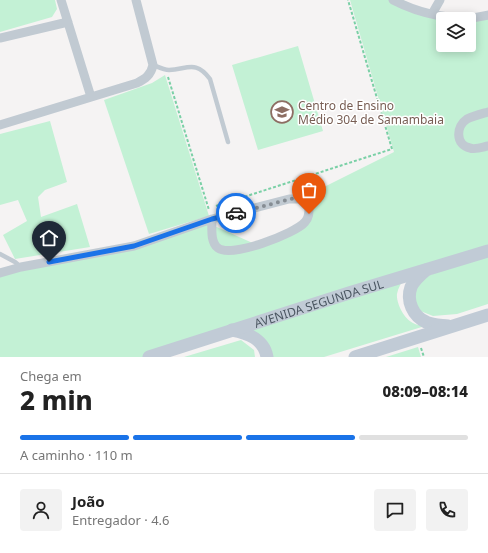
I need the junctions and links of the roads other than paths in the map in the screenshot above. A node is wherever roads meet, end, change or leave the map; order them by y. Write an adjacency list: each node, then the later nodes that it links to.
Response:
1 (61, 0): 7 (street)
2 (136, 0): 9 (street)
3 (393, 0): 5 (street)
4 (440, 0): 5 (street)
5 (432, 14): 6 (street)
6 (488, 15)
7 (68, 22): 8 (street); 10 (street)
8 (0, 38)
9 (153, 65): 10 (street); 13 (lane)
10 (91, 97): 12 (street)
11 (488, 112): 14 (street)
12 (0, 125)
13 (228, 142)
14 (488, 146)
15 (212, 219): 15 (street); 18 (street)
16 (488, 251): 19 (main road, AVENIDA SEGUNDA SUL)
17 (0, 254): 18 (lane)
18 (21, 267): 20 (street)
19 (427, 269): 22 (main road); 23 (main road, AVENIDA SEGUNDA SUL)
20 (0, 273)
21 (488, 314): 22 (main road)
22 (453, 326): 26 (main road)
23 (232, 330): 24 (main road, AVENIDA SEGUNDA SUL); 25 (main road)
24 (149, 357)
25 (267, 357)
26 (355, 357)

